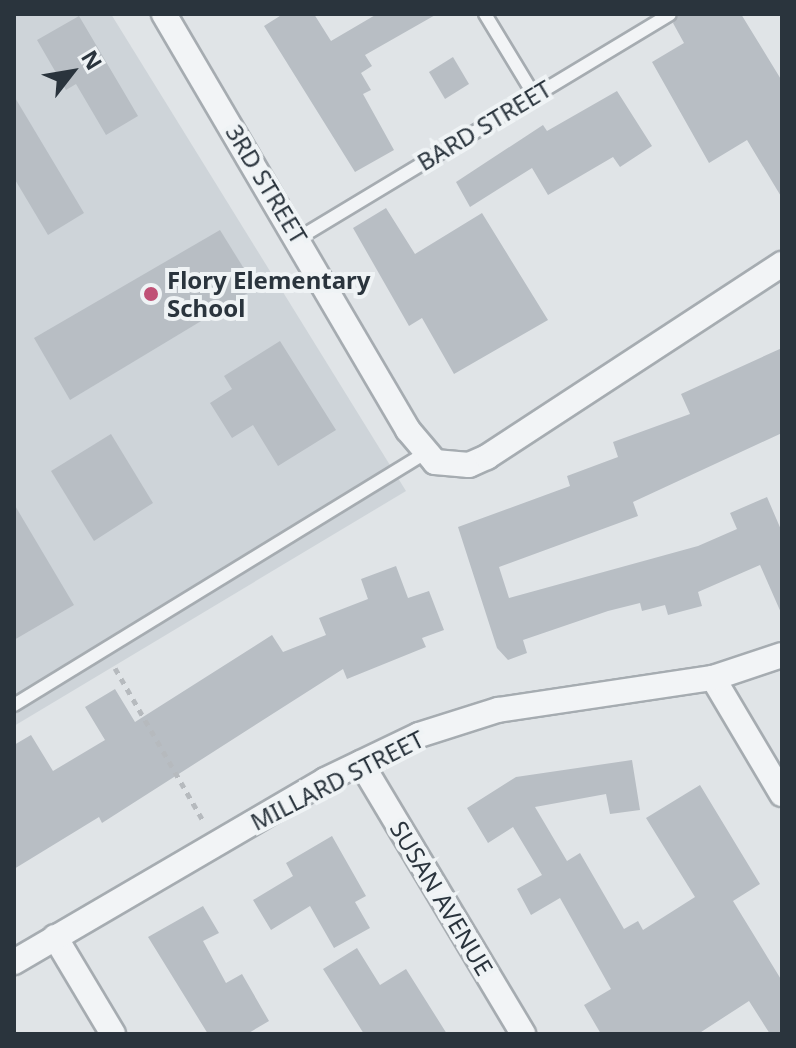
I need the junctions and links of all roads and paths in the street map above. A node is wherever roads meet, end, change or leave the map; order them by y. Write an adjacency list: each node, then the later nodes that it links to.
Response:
1 (164, 14): 5 (street, 3RD STREET)
2 (485, 14): 4 (lane)
3 (670, 14): 4 (lane, BARD STREET)
4 (534, 95): 5 (lane, BARD STREET)
5 (299, 238): 7 (street, 3RD STREET)
6 (782, 264): 7 (street)
7 (426, 453): 8 (lane)
8 (104, 650): 11 (lane); 14 (path)
9 (782, 655): 10 (street, MILLARD STREET)
10 (713, 678): 12 (street, MILLARD STREET); 13 (street)
11 (14, 705)
12 (361, 763): 14 (street, MILLARD STREET); 18 (street, SUSAN AVENUE)
13 (782, 794)
14 (217, 843): 15 (street, MILLARD STREET)
15 (55, 937): 16 (street, MILLARD STREET); 17 (street)
16 (14, 962)
17 (113, 1034)
18 (523, 1034)

